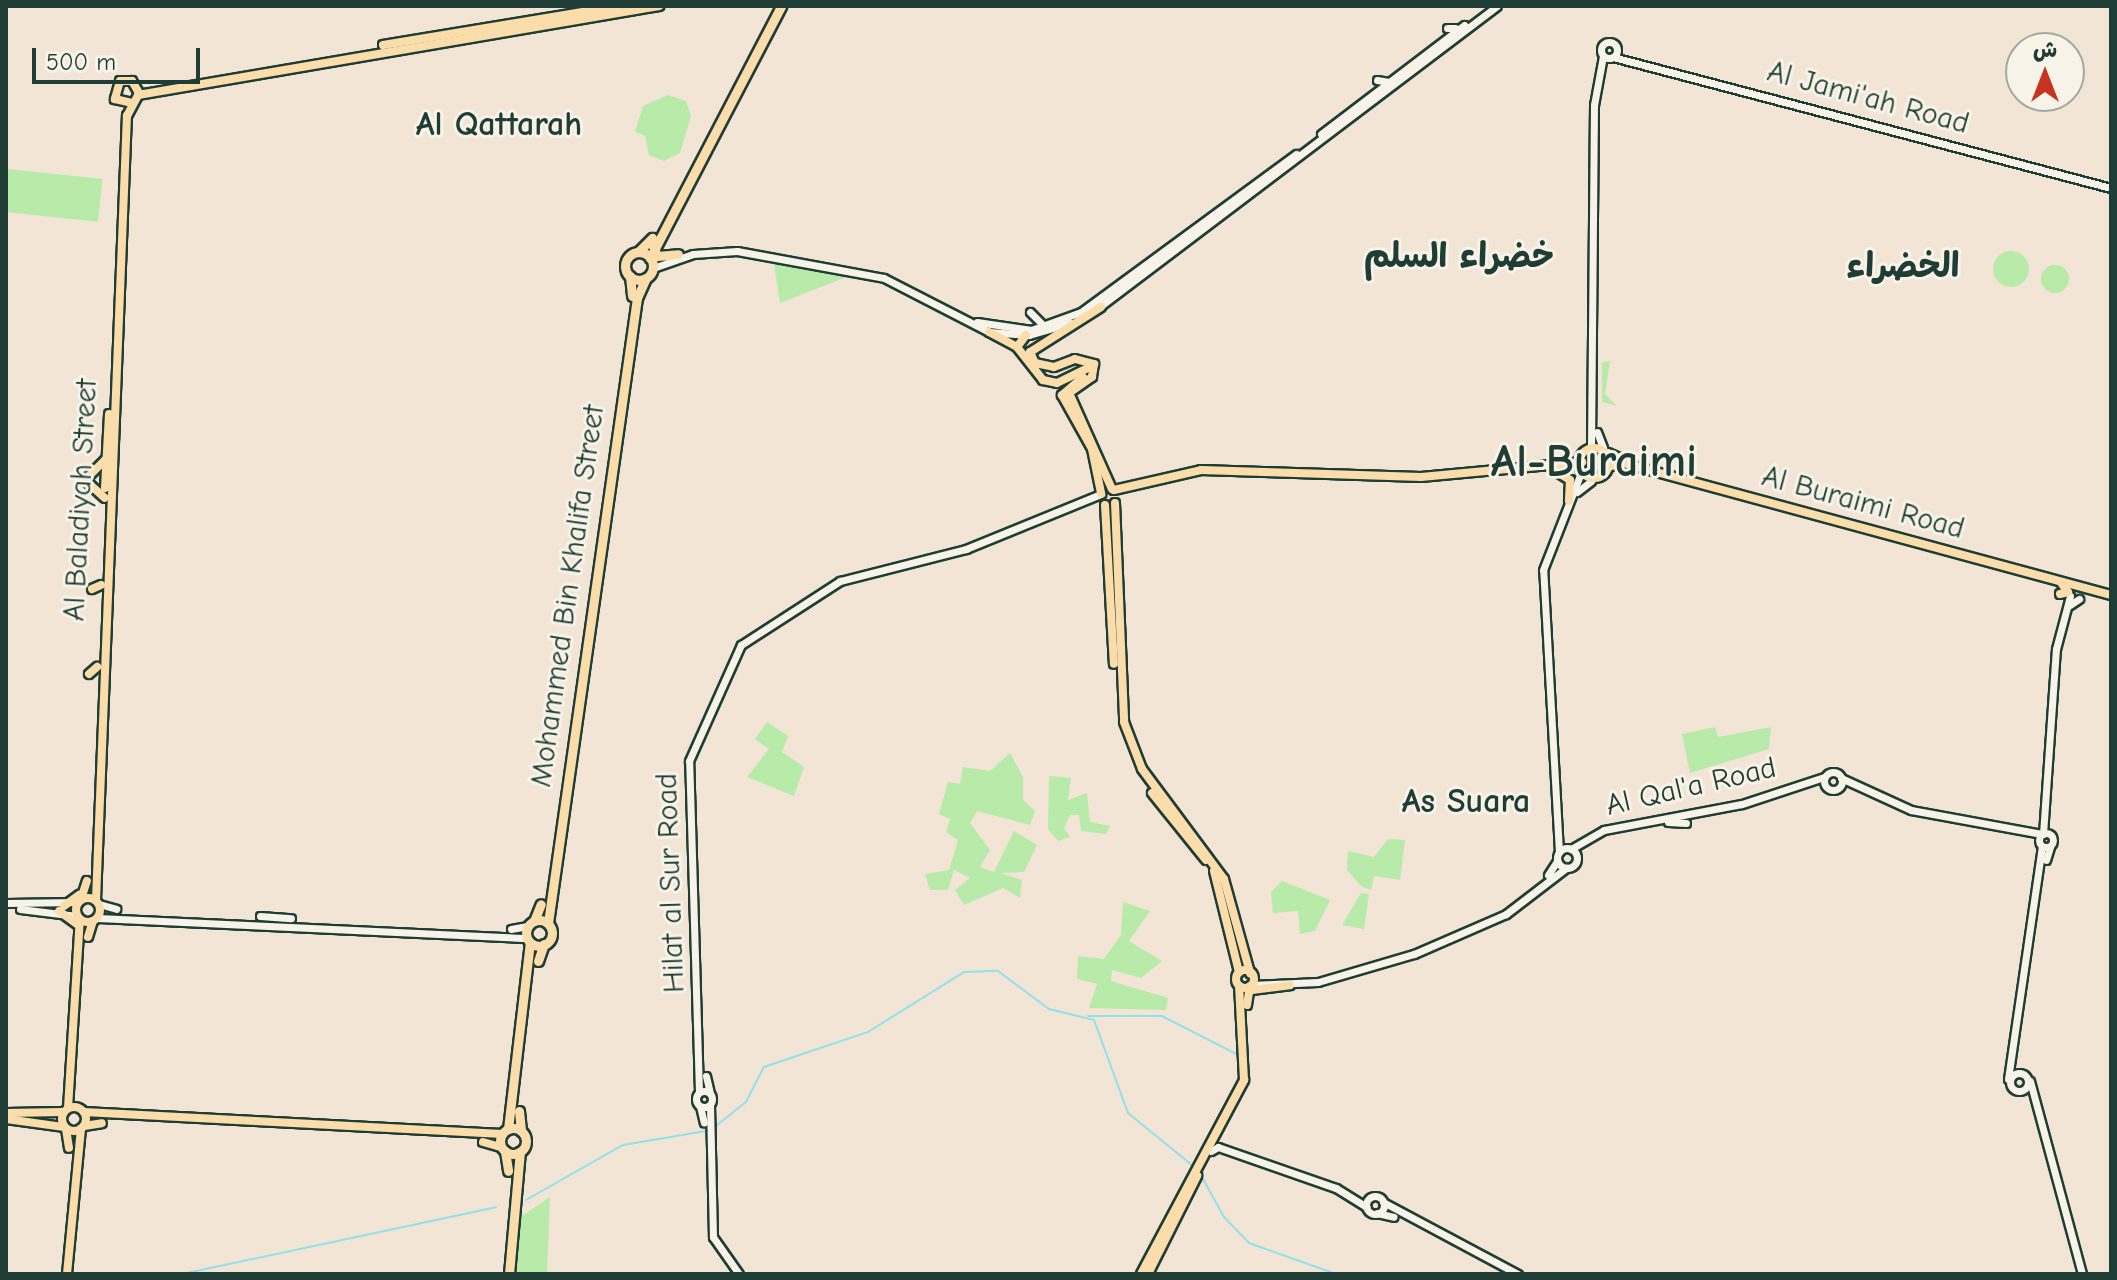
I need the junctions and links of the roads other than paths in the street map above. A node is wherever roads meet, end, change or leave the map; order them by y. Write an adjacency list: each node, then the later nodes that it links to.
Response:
1 (619, 6): 7 (main road)
2 (659, 6): 7 (main road)
3 (779, 6): 18 (highway); 19 (highway)
4 (1489, 6): 6 (main road)
5 (1497, 6): 24 (main road)
6 (1452, 28): 8 (main road); 8 (main road)
7 (429, 41): 10 (main road); 11 (main road)
8 (1442, 41): 12 (main road)
9 (1611, 55): 17 (main road, Al Jami'ah Road); 32 (main road); 33 (main road)
10 (314, 57): 11 (main road); 13 (main road)
11 (303, 64): 15 (main road)
12 (1389, 82): 14 (main road); 14 (main road)
13 (136, 85): 15 (main road, Al Baladiyah Street); 16 (main road)
14 (1368, 97): 26 (main road)
15 (135, 99): 16 (main road); 38 (main road, Al Baladiyah Street)
16 (118, 102): 34 (main road, Al Baladiyah Street)
17 (2111, 186)
18 (653, 245): 20 (highway); 21 (highway)
19 (638, 252): 21 (highway); 22 (highway)
20 (678, 254): 21 (main road); 28 (main road)
21 (651, 261): 23 (highway); 27 (main road)
22 (630, 276): 23 (highway); 75 (highway, Mohammed Bin Khalifa Street)
23 (646, 278): 74 (highway, Mohammed Bin Khalifa Street)
24 (1101, 307): 28 (main road); 30 (main road)
25 (1030, 312): 26 (main road)
26 (1051, 326): 28 (main road)
27 (989, 332): 28 (main road); 29 (main road)
28 (1029, 332): 29 (main road)
29 (1017, 347): 30 (main road)
30 (1027, 354): 31 (main road); 31 (main road)
31 (1075, 413): 42 (main road); 45 (main road)
32 (1591, 448): 33 (main road, Al Buraimi Road); 35 (main road)
33 (1606, 451): 36 (main road); 48 (main road, Al Buraimi Road)
34 (107, 454): 38 (main road); 44 (main road, Al Baladiyah Street); 44 (main road)
35 (1582, 462): 39 (main road); 42 (main road)
36 (1604, 468): 40 (main road, Al Buraimi Road); 41 (main road)
37 (1554, 470): 39 (main road); 45 (main road); 46 (main road)
38 (112, 474): 69 (main road, Al Baladiyah Street)
39 (1580, 474): 41 (main road); 46 (main road)
40 (1679, 478): 43 (main road); 47 (main road, Al Buraimi Road)
41 (1591, 481): 64 (main road)
42 (1113, 490): 45 (main road)
43 (1688, 490)
44 (105, 498): 51 (main road, Al Baladiyah Street)
45 (1107, 500): 60 (main road); 62 (main road); 90 (main road, Hilat al Sur Road); 91 (main road, Hilat al Sur Road)
46 (1569, 501): 64 (main road)
47 (2020, 570): 48 (main road, Al Buraimi Road); 49 (main road)
48 (2111, 593)
49 (2060, 594)
50 (2079, 599): 63 (main road)
51 (97, 667): 52 (main road); 67 (main road, Al Baladiyah Street)
52 (89, 674)
53 (1841, 778): 54 (main road); 57 (main road); 63 (main road)
54 (1824, 782): 56 (main road, Al Qal'a Road); 57 (main road); 59 (main road, Al Qal'a Road)
55 (1790, 784): 56 (main road)
56 (1811, 784): 58 (main road, Al Qal'a Road)
57 (1839, 788): 63 (main road)
58 (1680, 816): 59 (main road); 64 (main road, Al Qal'a Road)
59 (1665, 818): 61 (main road); 65 (main road, Al Qal'a Road)
60 (1174, 822): 62 (main road); 79 (main road)
61 (1686, 823)
62 (1193, 835): 80 (main road)
63 (2044, 840): 85 (main road); 86 (main road)
64 (1564, 853): 65 (main road); 66 (main road); 80 (main road, Al Qal'a Road)
65 (1577, 857): 66 (main road, Al Qal'a Road)
66 (1566, 868): 81 (main road)
67 (87, 884): 68 (main road, Al Baladiyah Street); 71 (main road)
68 (80, 901): 69 (main road); 71 (main road); 72 (main road, Al Baladiyah Street)
69 (97, 902): 73 (main road, Al Baladiyah Street); 75 (main road)
70 (6, 906): 71 (main road)
71 (62, 908): 72 (main road); 77 (main road)
72 (79, 918): 73 (main road); 77 (main road)
73 (96, 919): 76 (main road); 95 (main road)
74 (548, 923): 75 (highway); 78 (highway, Mohammed Bin Khalifa Street)
75 (531, 924): 76 (highway, Mohammed Bin Khalifa Street)
76 (529, 940): 78 (highway); 103 (highway)
77 (83, 941): 89 (main road)
78 (544, 944): 102 (highway)
79 (1239, 972): 80 (main road); 82 (main road)
80 (1251, 973): 83 (main road)
81 (1290, 985): 83 (main road); 84 (main road)
82 (1239, 986): 83 (main road); 109 (main road)
83 (1250, 986): 84 (main road)
84 (1247, 1002): 104 (main road)
85 (2017, 1075): 86 (main road); 87 (main road)
86 (2008, 1079): 88 (main road)
87 (2033, 1085): 88 (main road); 123 (main road)
88 (2024, 1089): 123 (main road)
89 (73, 1090): 94 (main road); 97 (main road)
90 (699, 1092): 91 (main road); 93 (main road, Hilat al Sur Road)
91 (710, 1093): 92 (main road, Hilat al Sur Road)
92 (710, 1105): 93 (main road); 101 (main road)
93 (700, 1106): 101 (main road)
94 (66, 1110): 95 (main road); 97 (main road); 100 (main road)
95 (82, 1111): 99 (main road); 103 (main road)
96 (6, 1113): 97 (main road)
97 (44, 1118): 98 (main road); 100 (main road); 108 (main road)
98 (6, 1119)
99 (82, 1127): 100 (main road); 105 (main road); 115 (main road)
100 (66, 1128): 108 (main road)
101 (707, 1130): 117 (main road); 118 (main road)
102 (521, 1131): 103 (highway); 106 (highway)
103 (505, 1132): 105 (highway)
104 (1218, 1137): 107 (main road); 111 (main road)
105 (503, 1149): 106 (highway); 116 (highway)
106 (520, 1151): 116 (highway)
107 (1211, 1151): 109 (main road); 113 (main road)
108 (69, 1153): 115 (main road)
109 (1202, 1161): 110 (main road)
110 (1193, 1177): 119 (main road); 120 (main road)
111 (1370, 1197): 112 (main road); 113 (main road)
112 (1383, 1202): 114 (main road); 122 (main road)
113 (1366, 1207): 114 (main road)
114 (1377, 1213): 121 (main road)
115 (65, 1272)
116 (506, 1274)
117 (732, 1274)
118 (739, 1274)
119 (1141, 1274)
120 (1148, 1274)
121 (1509, 1274)
122 (1518, 1274)
123 (2080, 1274)

